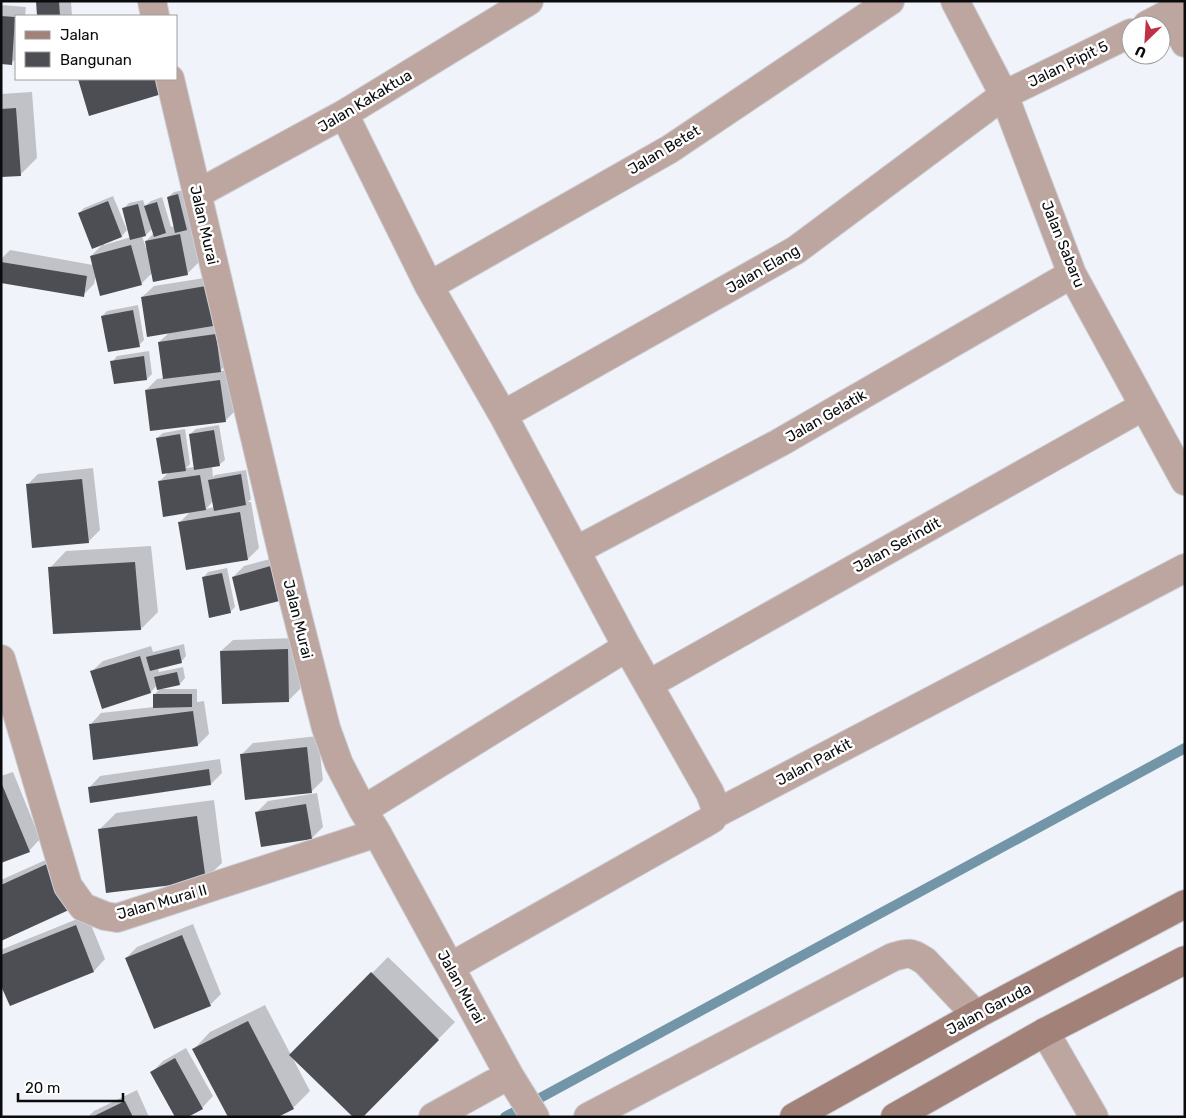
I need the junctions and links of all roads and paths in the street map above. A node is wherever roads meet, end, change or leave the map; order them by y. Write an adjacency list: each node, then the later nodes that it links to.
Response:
1 (152, 1): 5 (street)
2 (529, 1): 11 (street, Jalan Kakaktua)
3 (890, 1): 14 (street, Jalan Betet)
4 (954, 1): 10 (street, Jalan Sabaru)
5 (156, 15)
6 (1171, 21): 8 (street)
7 (1121, 38): 10 (street, Jalan Pipit 5)
8 (1185, 43)
9 (170, 80): 12 (street, Jalan Murai)
10 (1004, 95): 13 (street, Jalan Sabaru); 16 (street, Jalan Elang)
11 (344, 114): 12 (street, Jalan Kakaktua); 14 (street)
12 (197, 194): 23 (street, Jalan Murai)
13 (1072, 274): 15 (street, Jalan Sabaru); 18 (street, Jalan Gelatik)
14 (429, 286): 16 (street)
15 (1144, 406): 17 (street, Jalan Sabaru); 22 (street, Jalan Serindit)
16 (503, 415): 18 (street)
17 (1185, 481)
18 (576, 550): 20 (street)
19 (1185, 568): 24 (street, Jalan Parkit)
20 (628, 647): 22 (street); 23 (street)
21 (1, 659): 25 (street, Jalan Murai II)
22 (649, 684): 24 (street)
23 (363, 810): 25 (street, Jalan Murai)
24 (715, 814): 28 (street, Jalan Parkit)
25 (376, 833): 28 (street, Jalan Murai)
26 (1185, 904): 29 (main road, Jalan Garuda)
27 (1185, 960): 30 (main road)
28 (450, 968): 31 (street, Jalan Murai)
29 (976, 1016): 34 (street); 35 (main road, Jalan Garuda)
30 (1045, 1032): 36 (main road); 37 (street)
31 (509, 1075): 32 (street); 33 (street, Jalan Murai)
32 (433, 1117)
33 (535, 1117)
34 (588, 1117)
35 (794, 1117)
36 (895, 1117)
37 (1094, 1117)

